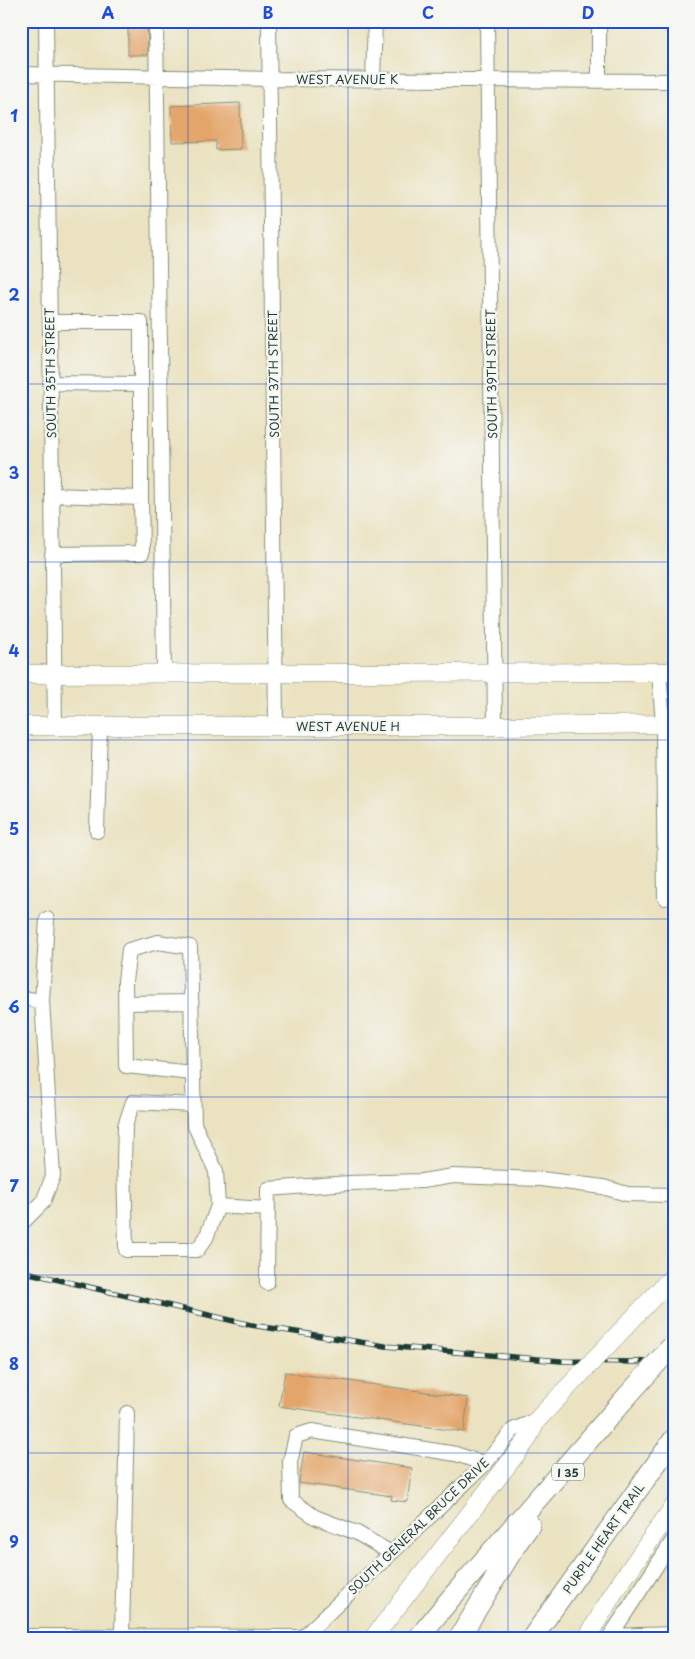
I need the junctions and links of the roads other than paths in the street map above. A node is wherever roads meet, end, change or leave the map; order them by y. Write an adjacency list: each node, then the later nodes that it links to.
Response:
1 (46, 21): 8 (street, SOUTH 35TH STREET)
2 (156, 21): 9 (street)
3 (269, 21): 10 (street, SOUTH 37TH STREET)
4 (374, 21): 11 (street)
5 (487, 21): 12 (street, SOUTH 39TH STREET)
6 (599, 21): 13 (street)
7 (21, 74): 8 (street, WEST AVENUE K)
8 (47, 74): 9 (street, WEST AVENUE K); 15 (street, SOUTH 35TH STREET)
9 (156, 76): 10 (street, WEST AVENUE K); 22 (street)
10 (270, 79): 11 (street, WEST AVENUE K); 26 (street, SOUTH 37TH STREET)
11 (373, 79): 12 (street, WEST AVENUE K)
12 (487, 80): 13 (street, WEST AVENUE K); 27 (street, SOUTH 39TH STREET)
13 (599, 81): 14 (street, WEST AVENUE K)
14 (674, 81)
15 (50, 322): 16 (street, SOUTH 35TH STREET); 17 (street)
16 (50, 383): 17 (street); 18 (street, SOUTH 35TH STREET)
17 (141, 384): 19 (street)
18 (52, 495): 19 (street); 21 (street, SOUTH 35TH STREET)
19 (141, 498): 20 (street)
20 (142, 553): 21 (street); 22 (street)
21 (52, 554): 24 (street, SOUTH 35TH STREET)
22 (162, 554): 25 (street)
23 (666, 672): 27 (main road); 29 (street)
24 (53, 673): 25 (main road); 28 (main road); 30 (street, SOUTH 35TH STREET)
25 (164, 673): 26 (main road)
26 (276, 673): 27 (main road); 33 (street, SOUTH 37TH STREET)
27 (494, 673): 34 (street, SOUTH 39TH STREET)
28 (21, 674)
29 (668, 724): 34 (main road, WEST AVENUE H); 36 (street)
30 (55, 725): 31 (main road, WEST AVENUE H); 32 (main road, WEST AVENUE H)
31 (100, 725): 33 (main road, WEST AVENUE H); 35 (street)
32 (21, 726)
33 (276, 726): 34 (main road, WEST AVENUE H)
34 (494, 726)
35 (97, 831)
36 (665, 898)
37 (47, 919): 39 (street)
38 (21, 998): 39 (street)
39 (42, 1001): 47 (street)
40 (190, 1002): 41 (street); 41 (street); 42 (street)
41 (126, 1003): 42 (street)
42 (192, 1073): 43 (street)
43 (193, 1105): 45 (street); 45 (street)
44 (674, 1195): 46 (street)
45 (218, 1206): 46 (street)
46 (268, 1209): 49 (street)
47 (21, 1221)
48 (674, 1275): 53 (main road, SOUTH GENERAL BRUCE DRIVE, bridge)
49 (267, 1283)
50 (674, 1344): 51 (highway, I 35, bridge)
51 (621, 1403): 66 (highway); 67 (highway, I 35)
52 (128, 1413): 60 (street)
53 (537, 1420): 55 (street, SOUTH GENERAL BRUCE DRIVE); 65 (main road, SOUTH GENERAL BRUCE DRIVE)
54 (674, 1439): 68 (highway, PURPLE HEART TRAIL)
55 (486, 1464): 58 (street, SOUTH GENERAL BRUCE DRIVE); 58 (street)
56 (674, 1506): 69 (main road)
57 (674, 1539): 63 (street)
58 (392, 1553): 64 (street, SOUTH GENERAL BRUCE DRIVE)
59 (674, 1634): 63 (street)
60 (122, 1635): 62 (street); 64 (street)
61 (21, 1636): 62 (street)
62 (76, 1636)
63 (609, 1637)
64 (302, 1638)
65 (373, 1638)
66 (418, 1638)
67 (459, 1638)
68 (532, 1638)
69 (587, 1638)

